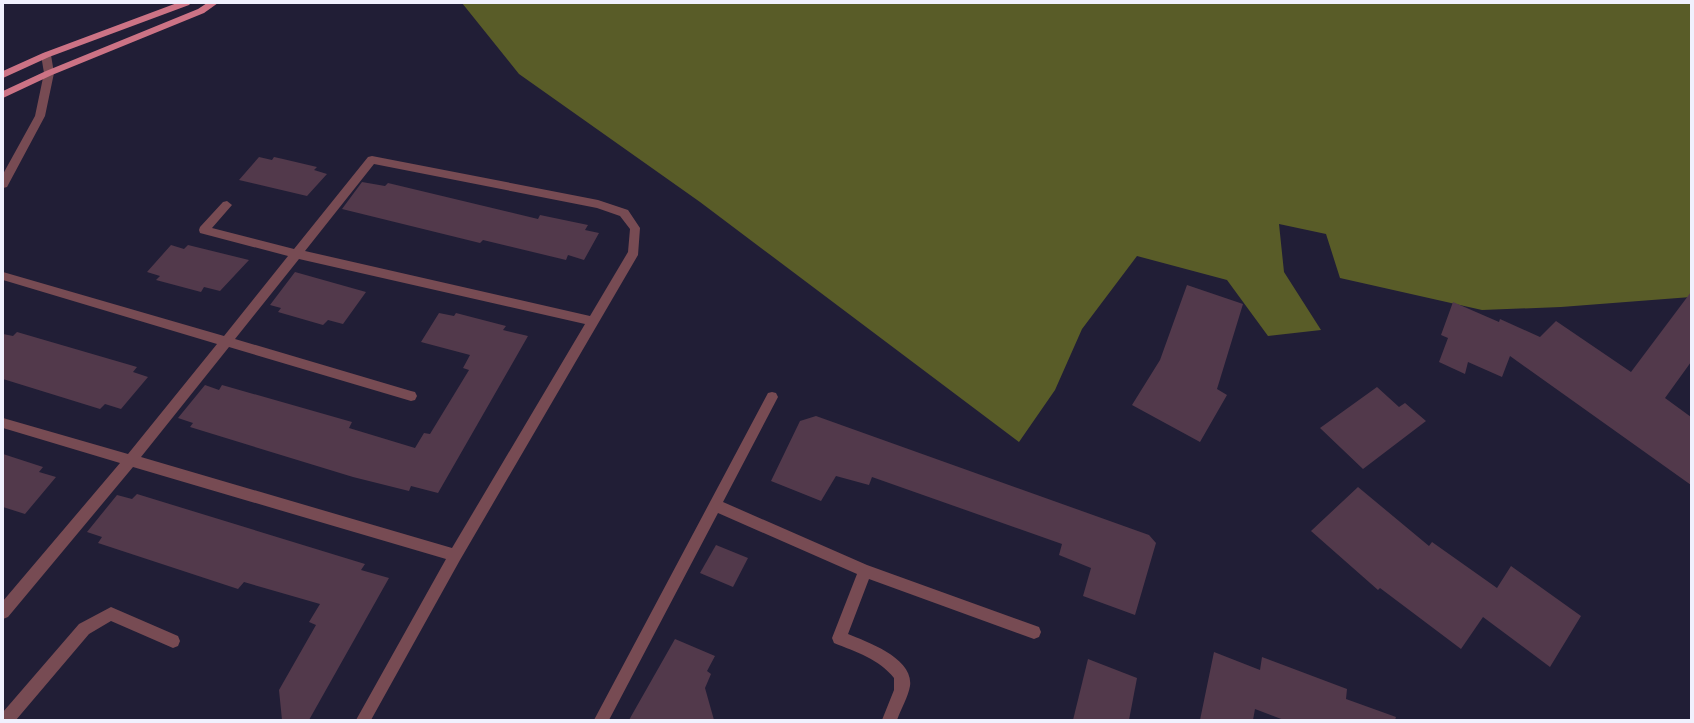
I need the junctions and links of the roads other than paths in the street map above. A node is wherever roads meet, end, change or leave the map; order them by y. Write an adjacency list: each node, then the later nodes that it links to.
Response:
1 (186, 3): 3 (main road)
2 (213, 3): 4 (main road)
3 (46, 55): 4 (street); 5 (main road)
4 (48, 73): 6 (main road); 7 (street)
5 (3, 75)
6 (3, 95)
7 (3, 184)
8 (227, 205): 9 (street)
9 (297, 254): 11 (street); 11 (street); 12 (street)
10 (3, 276): 12 (street)
11 (592, 321): 18 (street)
12 (225, 342): 13 (street); 16 (street)
13 (411, 396)
14 (772, 397): 17 (street)
15 (3, 423): 16 (street)
16 (131, 460): 18 (street); 20 (street)
17 (714, 505): 19 (street); 25 (street)
18 (455, 555): 24 (street)
19 (865, 571): 21 (street); 26 (street)
20 (3, 612)
21 (1034, 632)
22 (173, 641): 23 (street)
23 (6, 720)
24 (363, 720)
25 (601, 720)
26 (889, 720)

